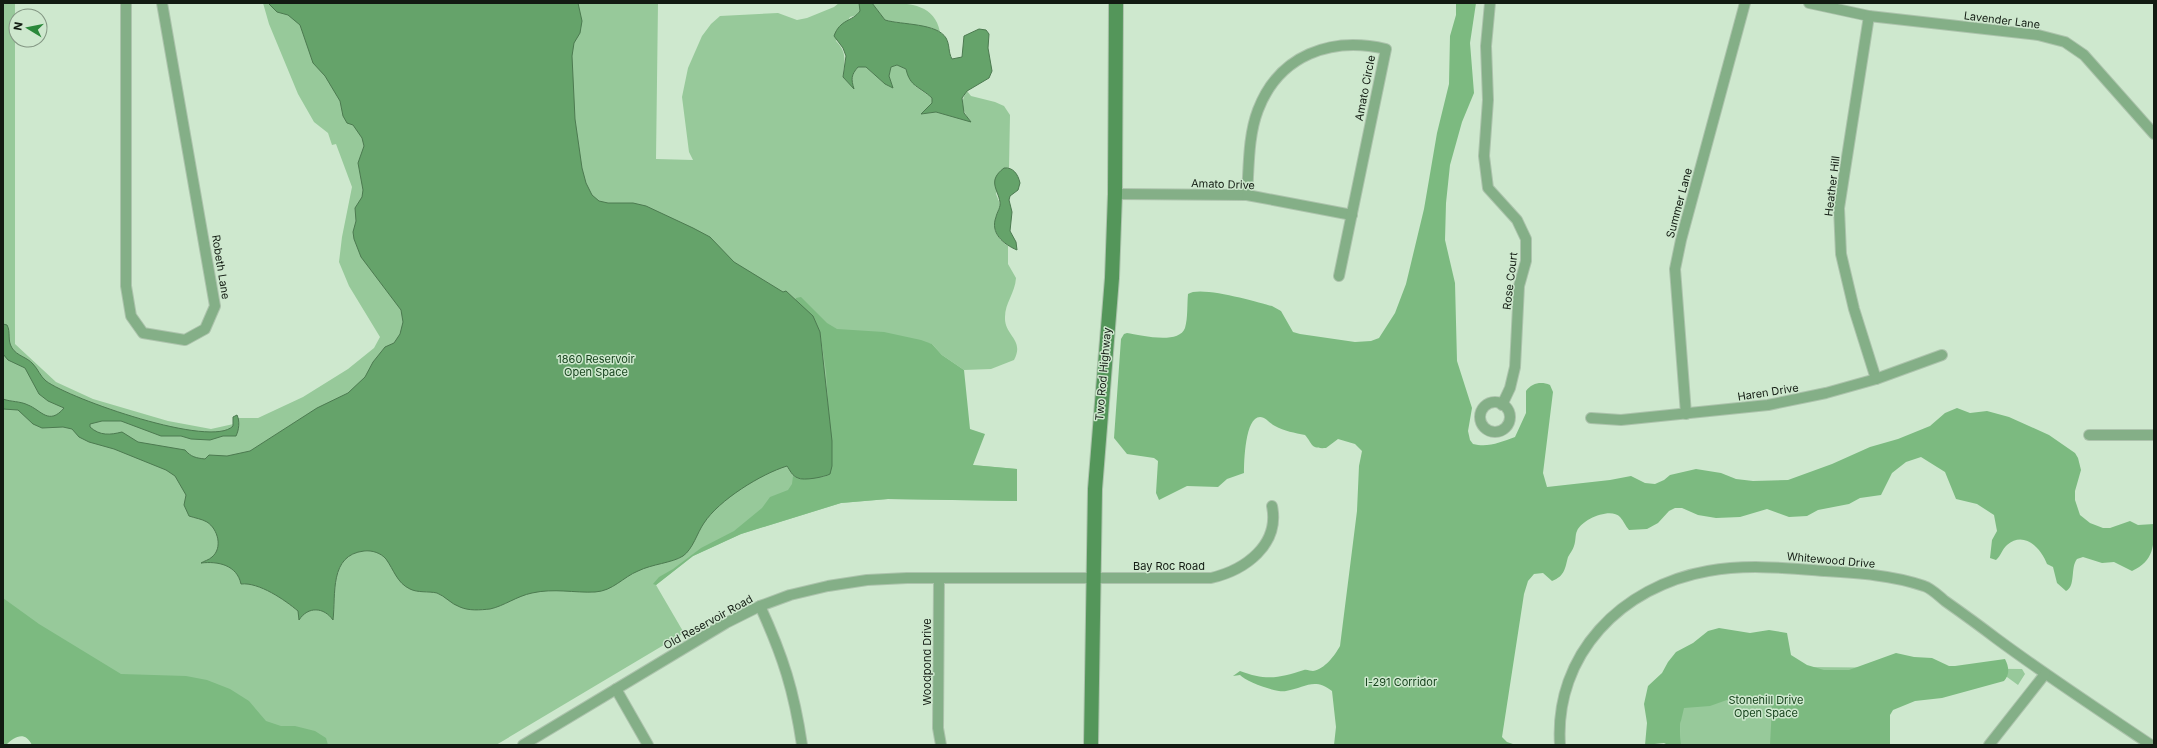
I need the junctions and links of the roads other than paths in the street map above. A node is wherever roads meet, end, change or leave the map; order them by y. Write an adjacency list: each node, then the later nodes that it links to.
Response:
1 (126, 3): 2 (street, Robeth Lane)
2 (162, 3)
3 (1116, 3): 9 (street, Two Rod Highway)
4 (1490, 3): 15 (street, Rose Court)
5 (1745, 3): 16 (street, Summer Lane)
6 (1809, 3): 7 (street, Lavender Lane)
7 (1869, 16): 8 (street, Lavender Lane); 14 (street, Heather Hill)
8 (2154, 134)
9 (1115, 194): 10 (street, Amato Drive); 21 (street, Two Rod Highway)
10 (1247, 195): 11 (street, Amato Drive); 11 (street, Amato Circle)
11 (1352, 215): 12 (street, Amato Circle)
12 (1338, 276)
13 (1942, 356): 14 (street, Haren Drive)
14 (1876, 379): 16 (street, Haren Drive)
15 (1502, 405)
16 (1686, 414): 17 (street, Haren Drive)
17 (1591, 418)
18 (2089, 435): 19 (street)
19 (2154, 435)
20 (1272, 506): 21 (street, Bay Roc Road)
21 (1093, 578): 22 (street, Old Reservoir Road); 30 (street, Two Rod Highway)
22 (940, 579): 23 (street, Old Reservoir Road); 29 (street, Woodpond Drive)
23 (760, 606): 25 (street, Old Reservoir Road); 28 (street)
24 (2045, 674): 31 (street, Whitewood Drive); 32 (street); 33 (street, Whitewood Drive)
25 (616, 689): 26 (street, Old Reservoir Road); 27 (street)
26 (522, 745)
27 (648, 745)
28 (802, 745)
29 (941, 745)
30 (1091, 745)
31 (1560, 745)
32 (1989, 745)
33 (2151, 745)

